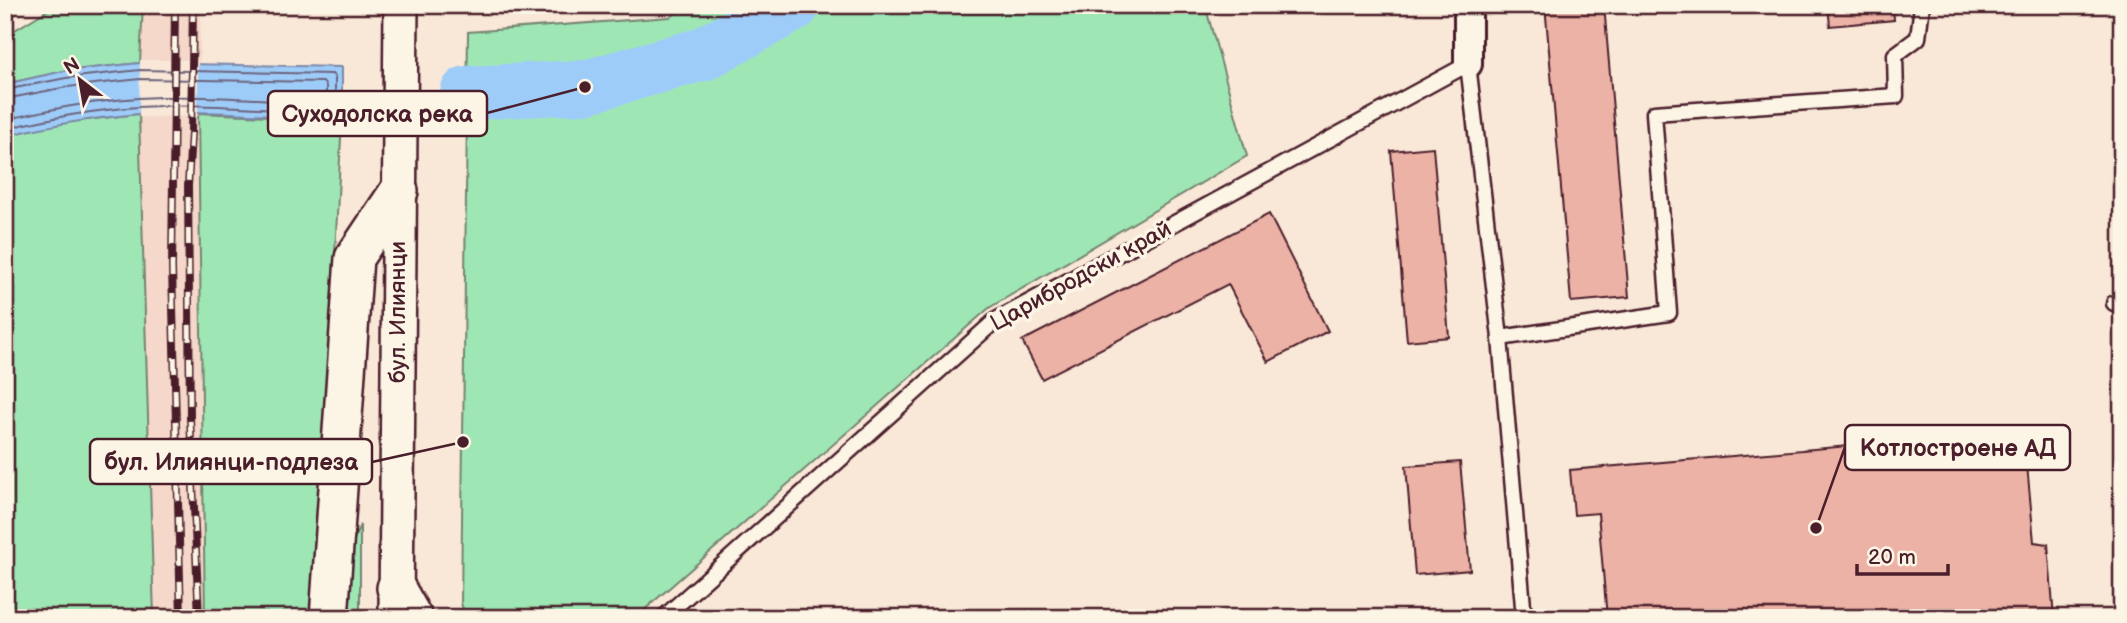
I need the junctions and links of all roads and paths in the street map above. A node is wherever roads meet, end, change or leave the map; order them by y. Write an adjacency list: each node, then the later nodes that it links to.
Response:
1 (401, 5): 5 (street, бул. Илиянци)
2 (1468, 5): 4 (street)
3 (1922, 5): 6 (lane)
4 (1468, 64): 6 (lane); 9 (lane, Царибродски край)
5 (399, 191): 7 (street, бул. Илиянци); 8 (main road)
6 (1500, 338): 10 (lane)
7 (401, 608)
8 (328, 618)
9 (663, 618)
10 (1524, 618)

